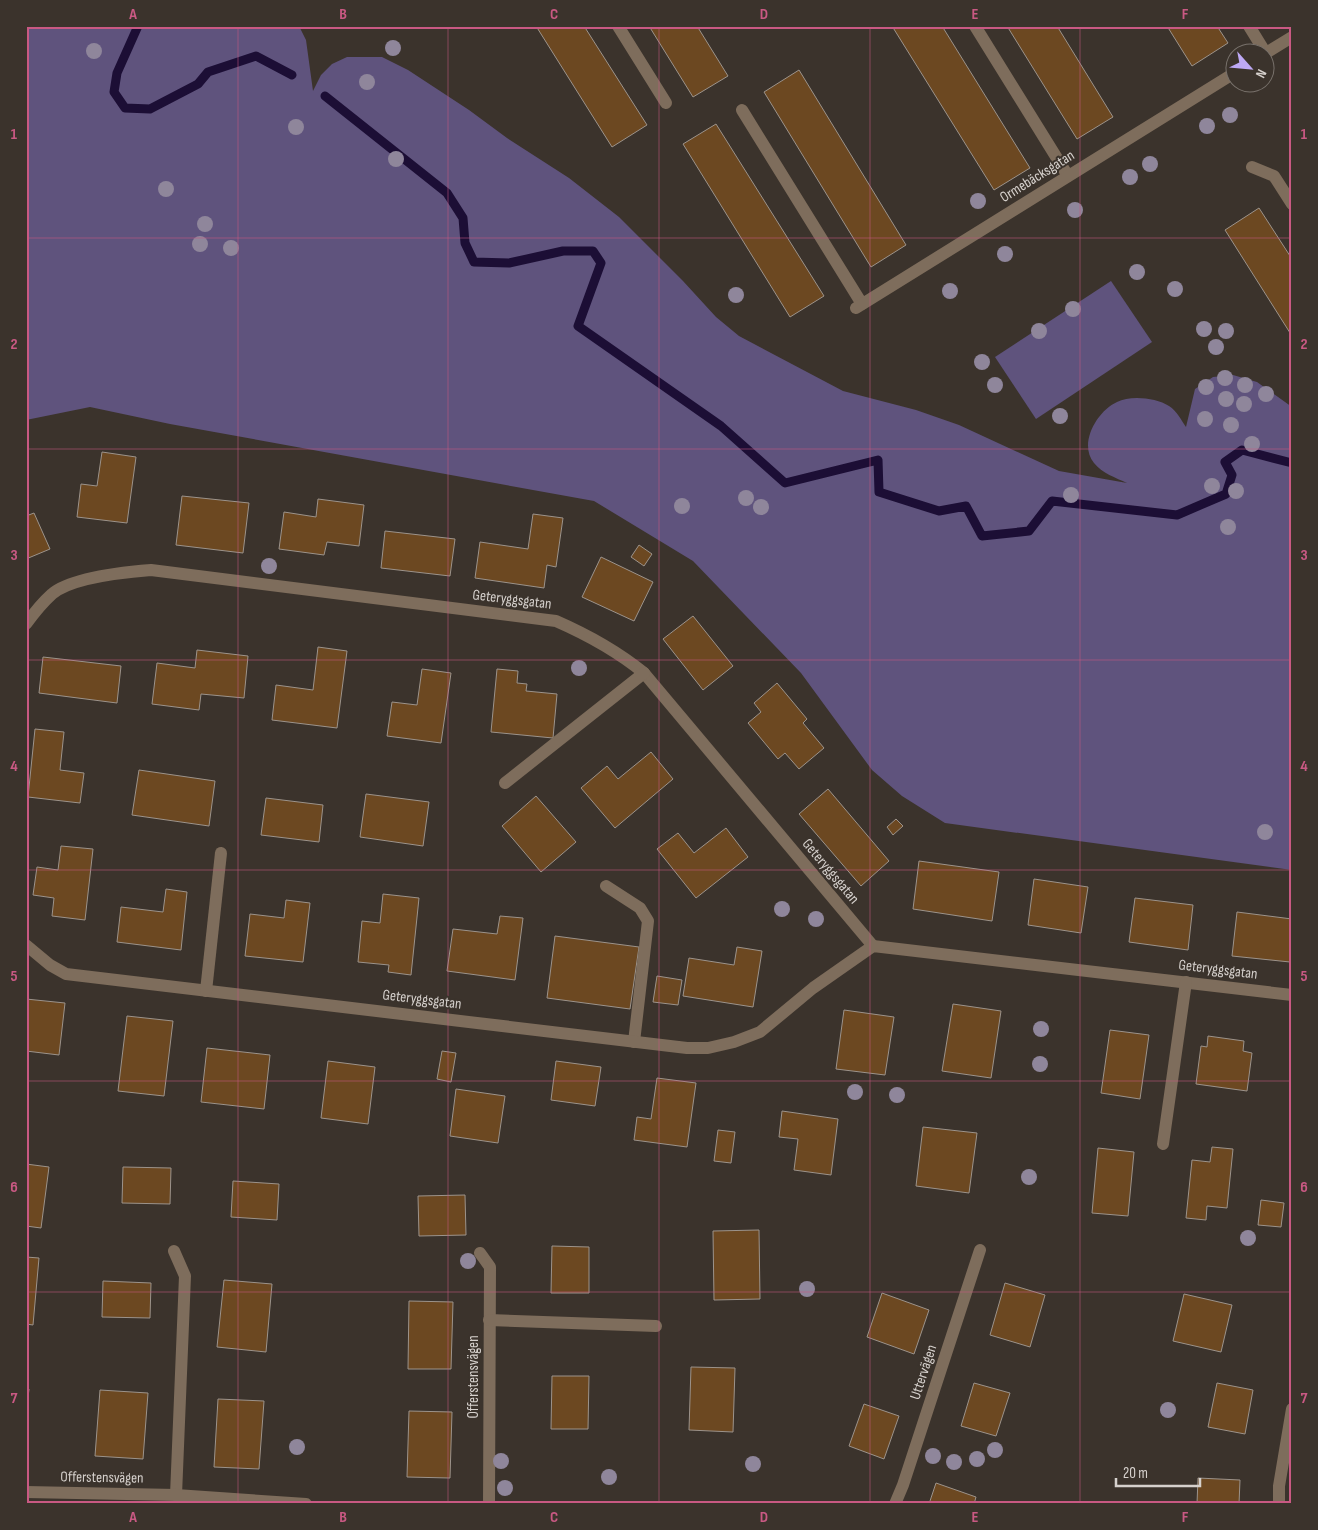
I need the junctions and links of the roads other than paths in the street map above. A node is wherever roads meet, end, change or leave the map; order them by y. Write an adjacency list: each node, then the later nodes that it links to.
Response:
1 (618, 26): 8 (street)
2 (974, 26): 11 (street)
3 (1249, 26): 5 (street)
4 (1292, 36): 6 (street)
5 (1258, 42)
6 (1276, 46)
7 (1226, 78): 11 (street, Ormebäcksgatan)
8 (666, 103)
9 (742, 110): 11 (street, Ormebäcksgatan)
10 (1252, 167): 12 (street)
11 (1068, 176)
12 (1292, 204)
13 (26, 624): 14 (street, Geteryggsgatan)
14 (644, 674): 15 (street); 19 (street, Geteryggsgatan)
15 (505, 784)
16 (222, 853): 21 (street)
17 (606, 886): 23 (street)
18 (26, 944): 21 (street, Geteryggsgatan)
19 (873, 946): 20 (street, Geteryggsgatan); 23 (street, Geteryggsgatan)
20 (1186, 982): 22 (street, Geteryggsgatan); 24 (street)
21 (206, 991): 23 (street, Geteryggsgatan)
22 (1292, 995)
23 (634, 1042)
24 (1163, 1144)
25 (980, 1250): 35 (street, Uttervägen)
26 (174, 1251): 32 (street)
27 (480, 1252): 28 (street, Offerstensvägen)
28 (489, 1320): 29 (street); 34 (street, Offerstensvägen)
29 (656, 1326)
30 (1292, 1409): 36 (street)
31 (26, 1492): 32 (street, Offerstensvägen)
32 (176, 1496): 33 (street, Offerstensvägen)
33 (306, 1504)
34 (488, 1504)
35 (895, 1504)
36 (1279, 1504)

